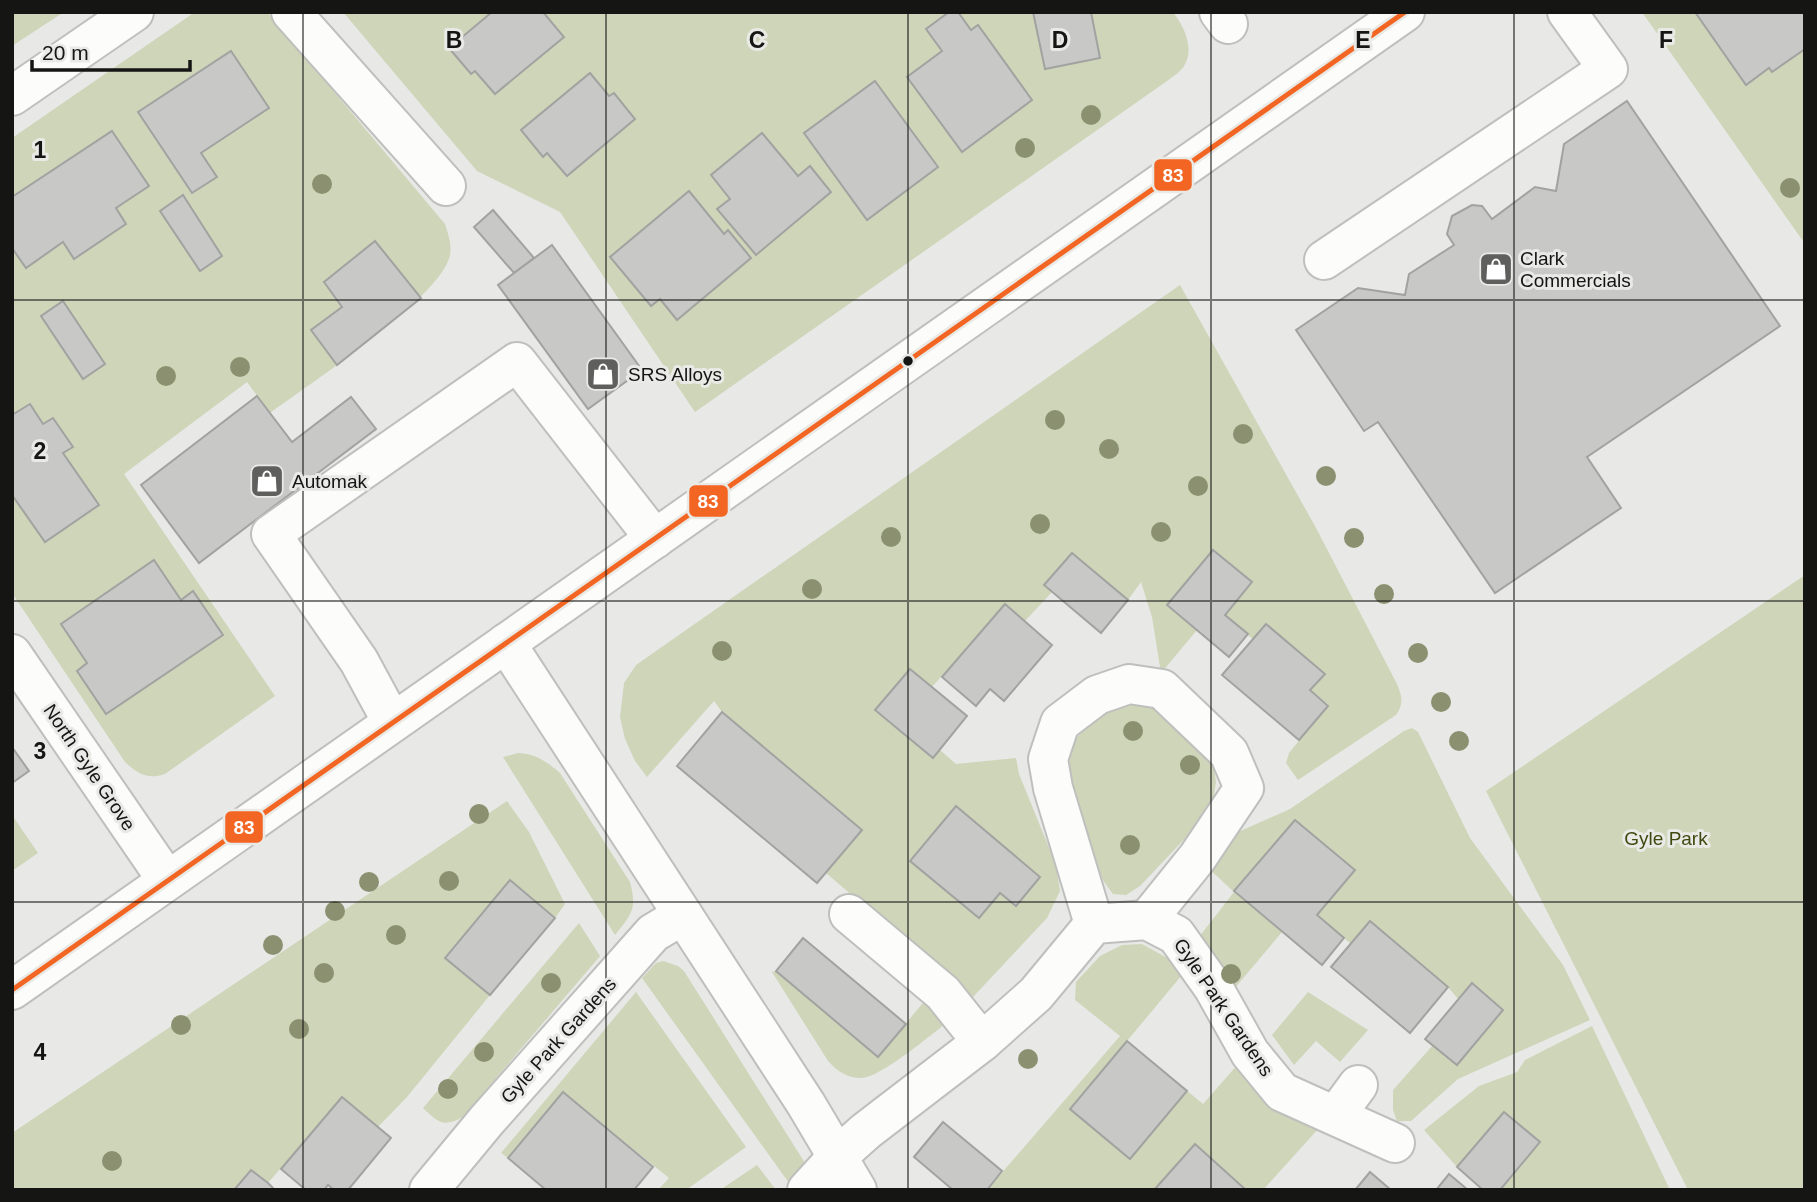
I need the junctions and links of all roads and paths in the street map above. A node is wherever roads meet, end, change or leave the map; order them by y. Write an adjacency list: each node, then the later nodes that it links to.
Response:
1 (134, 12): 5 (street)
2 (291, 12): 6 (street)
3 (1405, 12): 8 (street)
4 (1567, 12): 7 (street)
5 (12, 96)
6 (446, 186)
7 (1324, 260)
8 (655, 539): 9 (street); 11 (street)
9 (506, 643): 11 (street); 14 (street)
10 (12, 654): 12 (street, North Gyle Grove)
11 (392, 722): 12 (street)
12 (167, 880): 17 (street)
13 (849, 914): 18 (street)
14 (683, 915): 20 (street); 21 (street, Gyle Park Gardens)
15 (1147, 920): 16 (street); 16 (street); 19 (street, Gyle Park Gardens)
16 (1094, 924): 18 (street)
17 (12, 990)
18 (982, 1042): 20 (street)
19 (1395, 1143)
20 (838, 1156): 22 (street); 23 (street)
21 (445, 1184)
22 (807, 1190)
23 (857, 1190)

